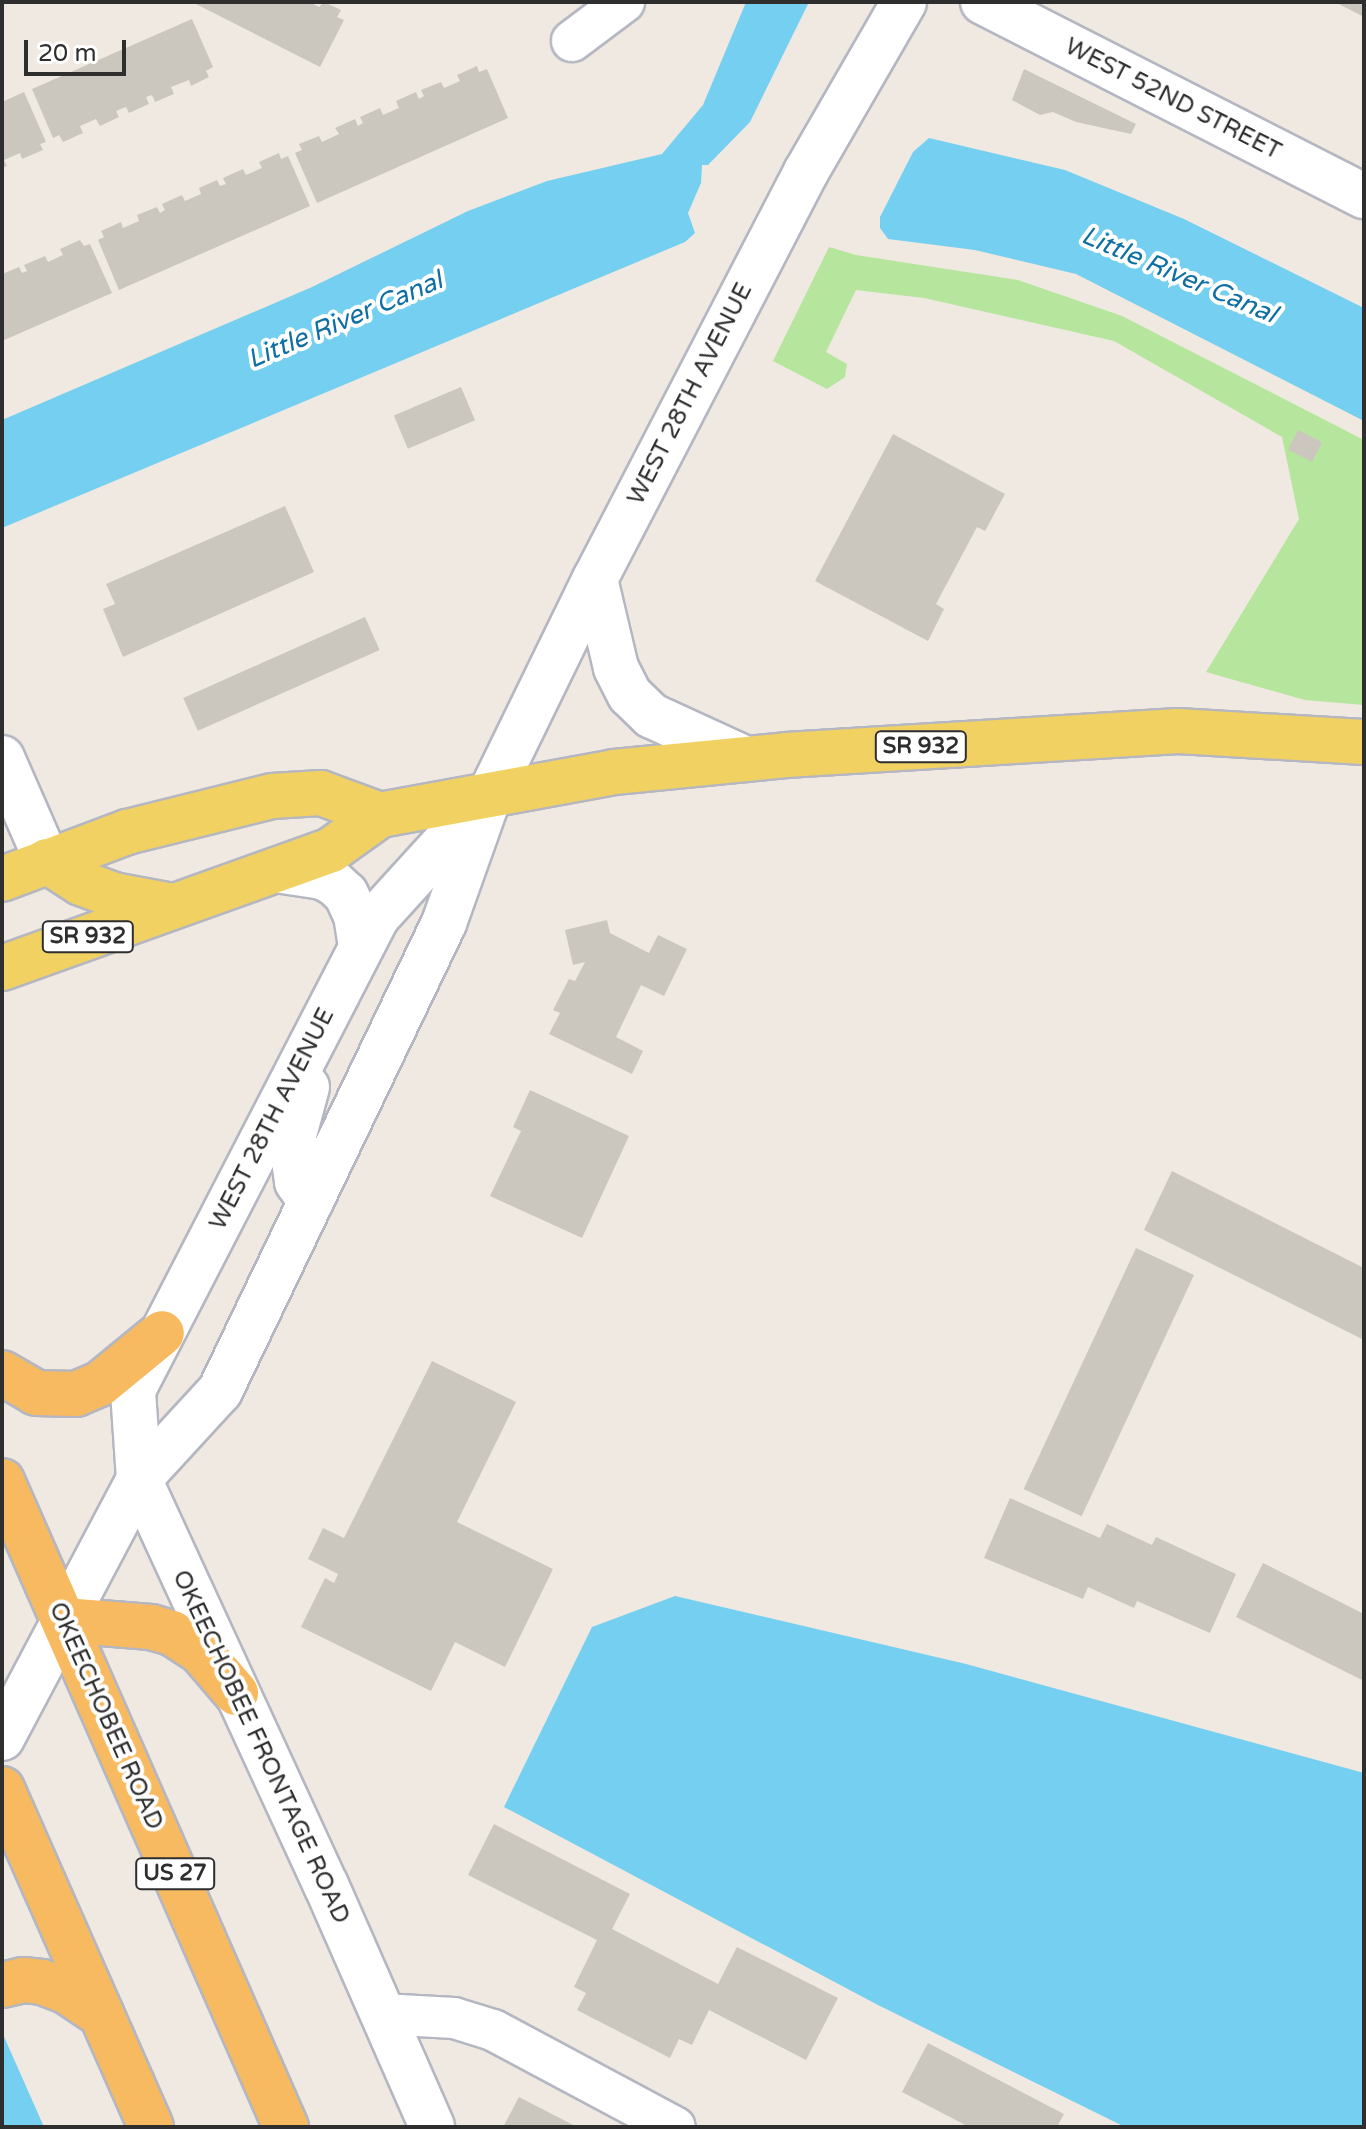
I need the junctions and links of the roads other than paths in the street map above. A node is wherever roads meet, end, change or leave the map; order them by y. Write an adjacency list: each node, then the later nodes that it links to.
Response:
1 (624, 2): 4 (street)
2 (904, 2): 6 (main road, WEST 28TH AVENUE)
3 (983, 2): 5 (main road, WEST 52ND STREET)
4 (572, 41)
5 (1364, 196)
6 (595, 579): 9 (main road); 10 (main road, WEST 28TH AVENUE)
7 (1364, 742): 9 (main road, SR 932)
8 (2, 758): 12 (main road)
9 (746, 759): 10 (main road, SR 932)
10 (490, 794): 11 (main road, SR 932); 16 (main road, WEST 28TH AVENUE); 19 (main road, WEST 28TH AVENUE)
11 (380, 815): 12 (main road); 13 (main road, SR 932)
12 (47, 861): 14 (main road); 15 (main road)
13 (276, 870): 15 (main road, SR 932); 16 (main road)
14 (2, 879)
15 (175, 906): 17 (main road, SR 932)
16 (361, 947): 18 (main road, WEST 28TH AVENUE)
17 (2, 968)
18 (326, 1015): 19 (main road); 20 (main road, WEST 28TH AVENUE)
19 (311, 1202): 22 (main road, WEST 28TH AVENUE)
20 (162, 1333): 21 (highway); 22 (main road, WEST 28TH AVENUE)
21 (2, 1373)
22 (139, 1479): 24 (main road, WEST 28TH AVENUE); 25 (main road, OKEECHOBEE FRONTAGE ROAD)
23 (2, 1481): 24 (highway, OKEECHOBEE ROAD / US 27)
24 (64, 1620): 25 (highway); 26 (main road, WEST 28TH AVENUE); 32 (highway, OKEECHOBEE ROAD / US 27)
25 (236, 1693): 29 (main road, OKEECHOBEE FRONTAGE ROAD)
26 (2, 1738)
27 (2, 1789): 30 (highway)
28 (2, 1985): 30 (highway)
29 (382, 2014): 33 (main road, OKEECHOBEE FRONTAGE ROAD); 34 (street)
30 (102, 2015): 31 (highway)
31 (151, 2127)
32 (286, 2127)
33 (432, 2127)
34 (675, 2127)

